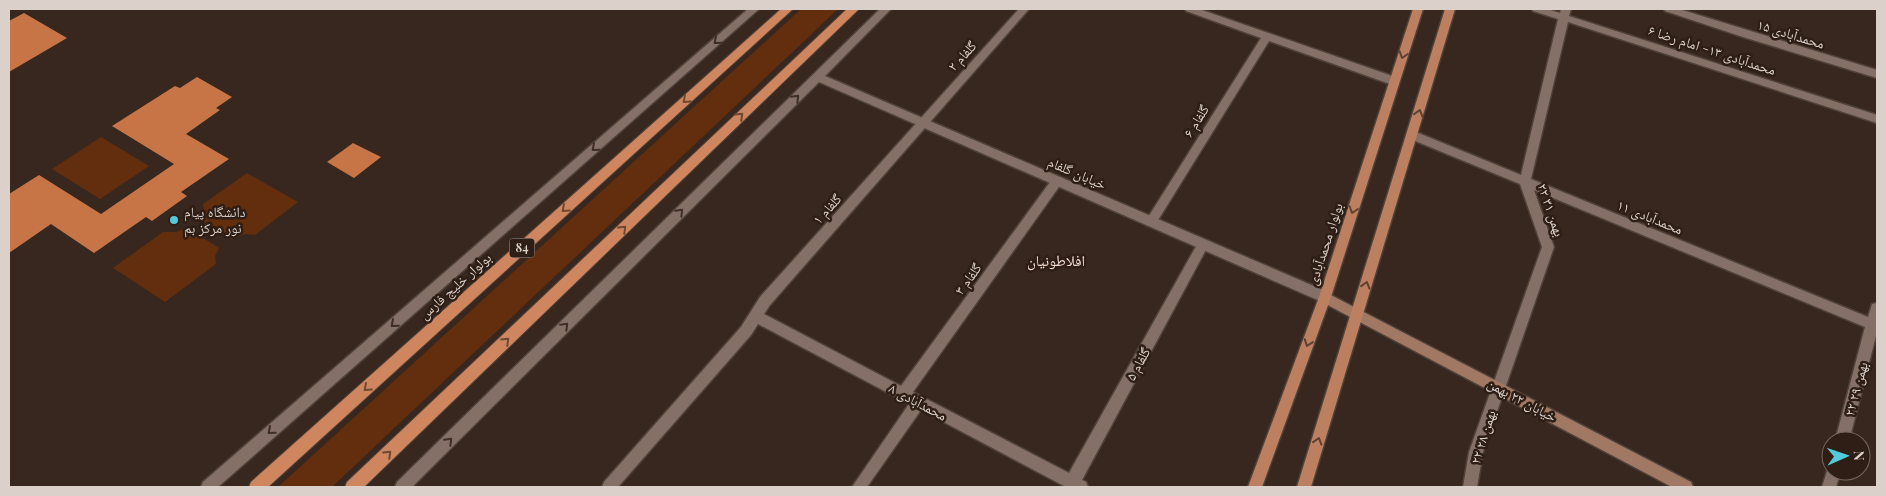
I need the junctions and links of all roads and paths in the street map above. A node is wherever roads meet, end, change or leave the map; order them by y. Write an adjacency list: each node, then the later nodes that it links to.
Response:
1 (754, 9): 33 (street, one-way to 33)
2 (787, 9): 34 (highway, بولوار خلیج فارس / 84, one-way to 34)
3 (853, 9): 35 (highway, one-way to 3)
4 (886, 9): 14 (street)
5 (1024, 9): 17 (street, گلفام ۲)
6 (1418, 9): 15 (main road, بولوار محمدآبادی, one-way to 15)
7 (1450, 9): 18 (main road, one-way to 7)
8 (1537, 9): 11 (street, محمدآبادی ۱۳- امام رضا ۶)
9 (1669, 9): 13 (street, محمدآبادی ۱۵)
10 (1195, 10): 12 (street)
11 (1565, 13): 16 (street, محمدآبادی ۱۳- امام رضا ۶); 20 (street, ۲۲ بهمن ۳۱)
12 (1267, 36): 15 (street); 21 (street, گلفام ۶)
13 (1877, 74)
14 (817, 77): 17 (street, خیابان گلفام); 36 (street, one-way to 14)
15 (1394, 82): 23 (main road, بولوار محمدآبادی, one-way to 23)
16 (1877, 119)
17 (923, 123): 19 (street, خیابان گلفام); 26 (street, گلفام ۱)
18 (1412, 135): 20 (street, محمدآبادی ۱۱); 25 (main road, one-way to 18)
19 (1057, 181): 21 (street, خیابان گلفام); 29 (street, گلفام ۳)
20 (1525, 181): 27 (street, محمدآبادی ۱۱); 28 (street, ۲۲ بهمن ۳۱)
21 (1151, 222): 22 (street, خیابان گلفام)
22 (1204, 244): 23 (street, خیابان گلفام); 32 (street, گلفام ۵)
23 (1325, 297): 25 (main road, خیابان ۲۲ بهمن); 39 (main road, بولوار محمدآبادی, one-way to 39)
24 (1877, 308): 27 (street, ۲۲ بهمن ۲۹)
25 (1357, 313): 28 (main road, خیابان ۲۲ بهمن); 40 (main road, one-way to 25)
26 (755, 316): 29 (street, محمدآبادی ۸); 37 (street, گلفام ۱)
27 (1875, 326): 31 (street, ۲۲ بهمن ۲۹)
28 (1499, 388): 41 (street, ۲۲ بهمن ۲۸); 42 (main road, خیابان ۲۲ بهمن)
29 (903, 394): 30 (street, محمدآبادی ۸)
30 (918, 402): 32 (street, محمدآبادی ۸); 38 (street)
31 (1845, 431)
32 (1077, 485)
33 (208, 487)
34 (257, 487)
35 (353, 487)
36 (402, 487)
37 (609, 487)
38 (859, 487)
39 (1255, 487)
40 (1304, 487)
41 (1470, 487)
42 (1686, 487)

